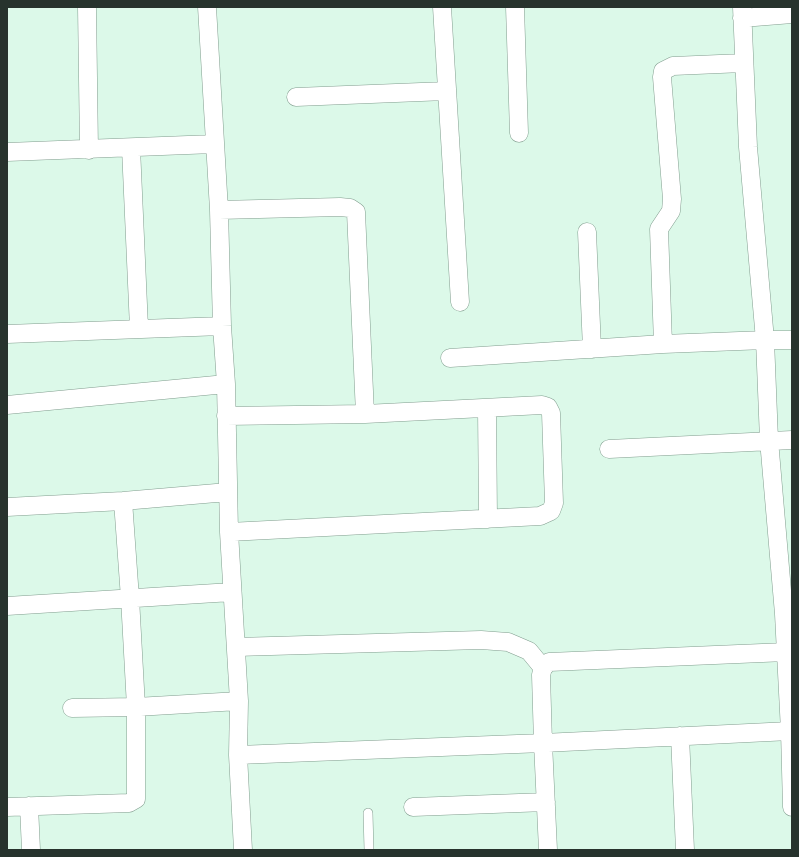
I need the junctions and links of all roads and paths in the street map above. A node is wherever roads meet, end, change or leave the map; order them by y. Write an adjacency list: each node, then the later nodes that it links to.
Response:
1 (88, 7): 13 (street)
2 (207, 7): 11 (street)
3 (442, 7): 8 (street)
4 (515, 7): 10 (street)
5 (742, 12): 6 (street); 7 (street)
6 (792, 14)
7 (743, 63): 21 (street); 23 (street)
8 (446, 90): 9 (street); 17 (street)
9 (296, 98)
10 (519, 133)
11 (214, 144): 12 (street); 15 (street)
12 (132, 148): 13 (street); 19 (street)
13 (89, 150): 14 (street)
14 (7, 152)
15 (219, 210): 18 (street); 29 (street)
16 (587, 232): 24 (street)
17 (460, 302)
18 (222, 326): 19 (street); 26 (street)
19 (139, 328): 20 (street)
20 (7, 334)
21 (765, 340): 22 (street); 23 (street); 31 (street)
22 (792, 340)
23 (663, 344): 24 (street)
24 (592, 349): 25 (street)
25 (450, 358)
26 (226, 384): 27 (street); 30 (street)
27 (7, 405)
28 (487, 408): 29 (street); 37 (street); 37 (street)
29 (365, 414): 30 (street)
30 (226, 416): 34 (street)
31 (769, 440): 32 (street); 33 (street); 42 (street)
32 (792, 440)
33 (609, 448)
34 (228, 492): 35 (street); 38 (street)
35 (123, 501): 36 (street); 40 (street)
36 (7, 507)
37 (488, 519): 38 (street)
38 (229, 532): 39 (street)
39 (232, 592): 40 (street); 43 (street)
40 (130, 598): 41 (street); 47 (street)
41 (7, 606)
42 (788, 614): 44 (street)
43 (236, 647): 45 (street); 46 (street)
44 (786, 652): 45 (street); 49 (street)
45 (543, 668): 51 (street)
46 (239, 701): 47 (street); 52 (street)
47 (136, 707): 48 (street); 54 (street)
48 (72, 708)
49 (790, 722): 50 (street); 57 (street)
50 (680, 736): 51 (street); 63 (street)
51 (543, 743): 52 (street); 53 (street)
52 (238, 755): 60 (street)
53 (546, 802): 56 (street); 62 (street)
54 (29, 806): 55 (street); 59 (street)
55 (7, 807)
56 (413, 807)
57 (792, 807)
58 (368, 814): 61 (lane)
59 (31, 850)
60 (243, 850)
61 (369, 850)
62 (548, 850)
63 (685, 850)

